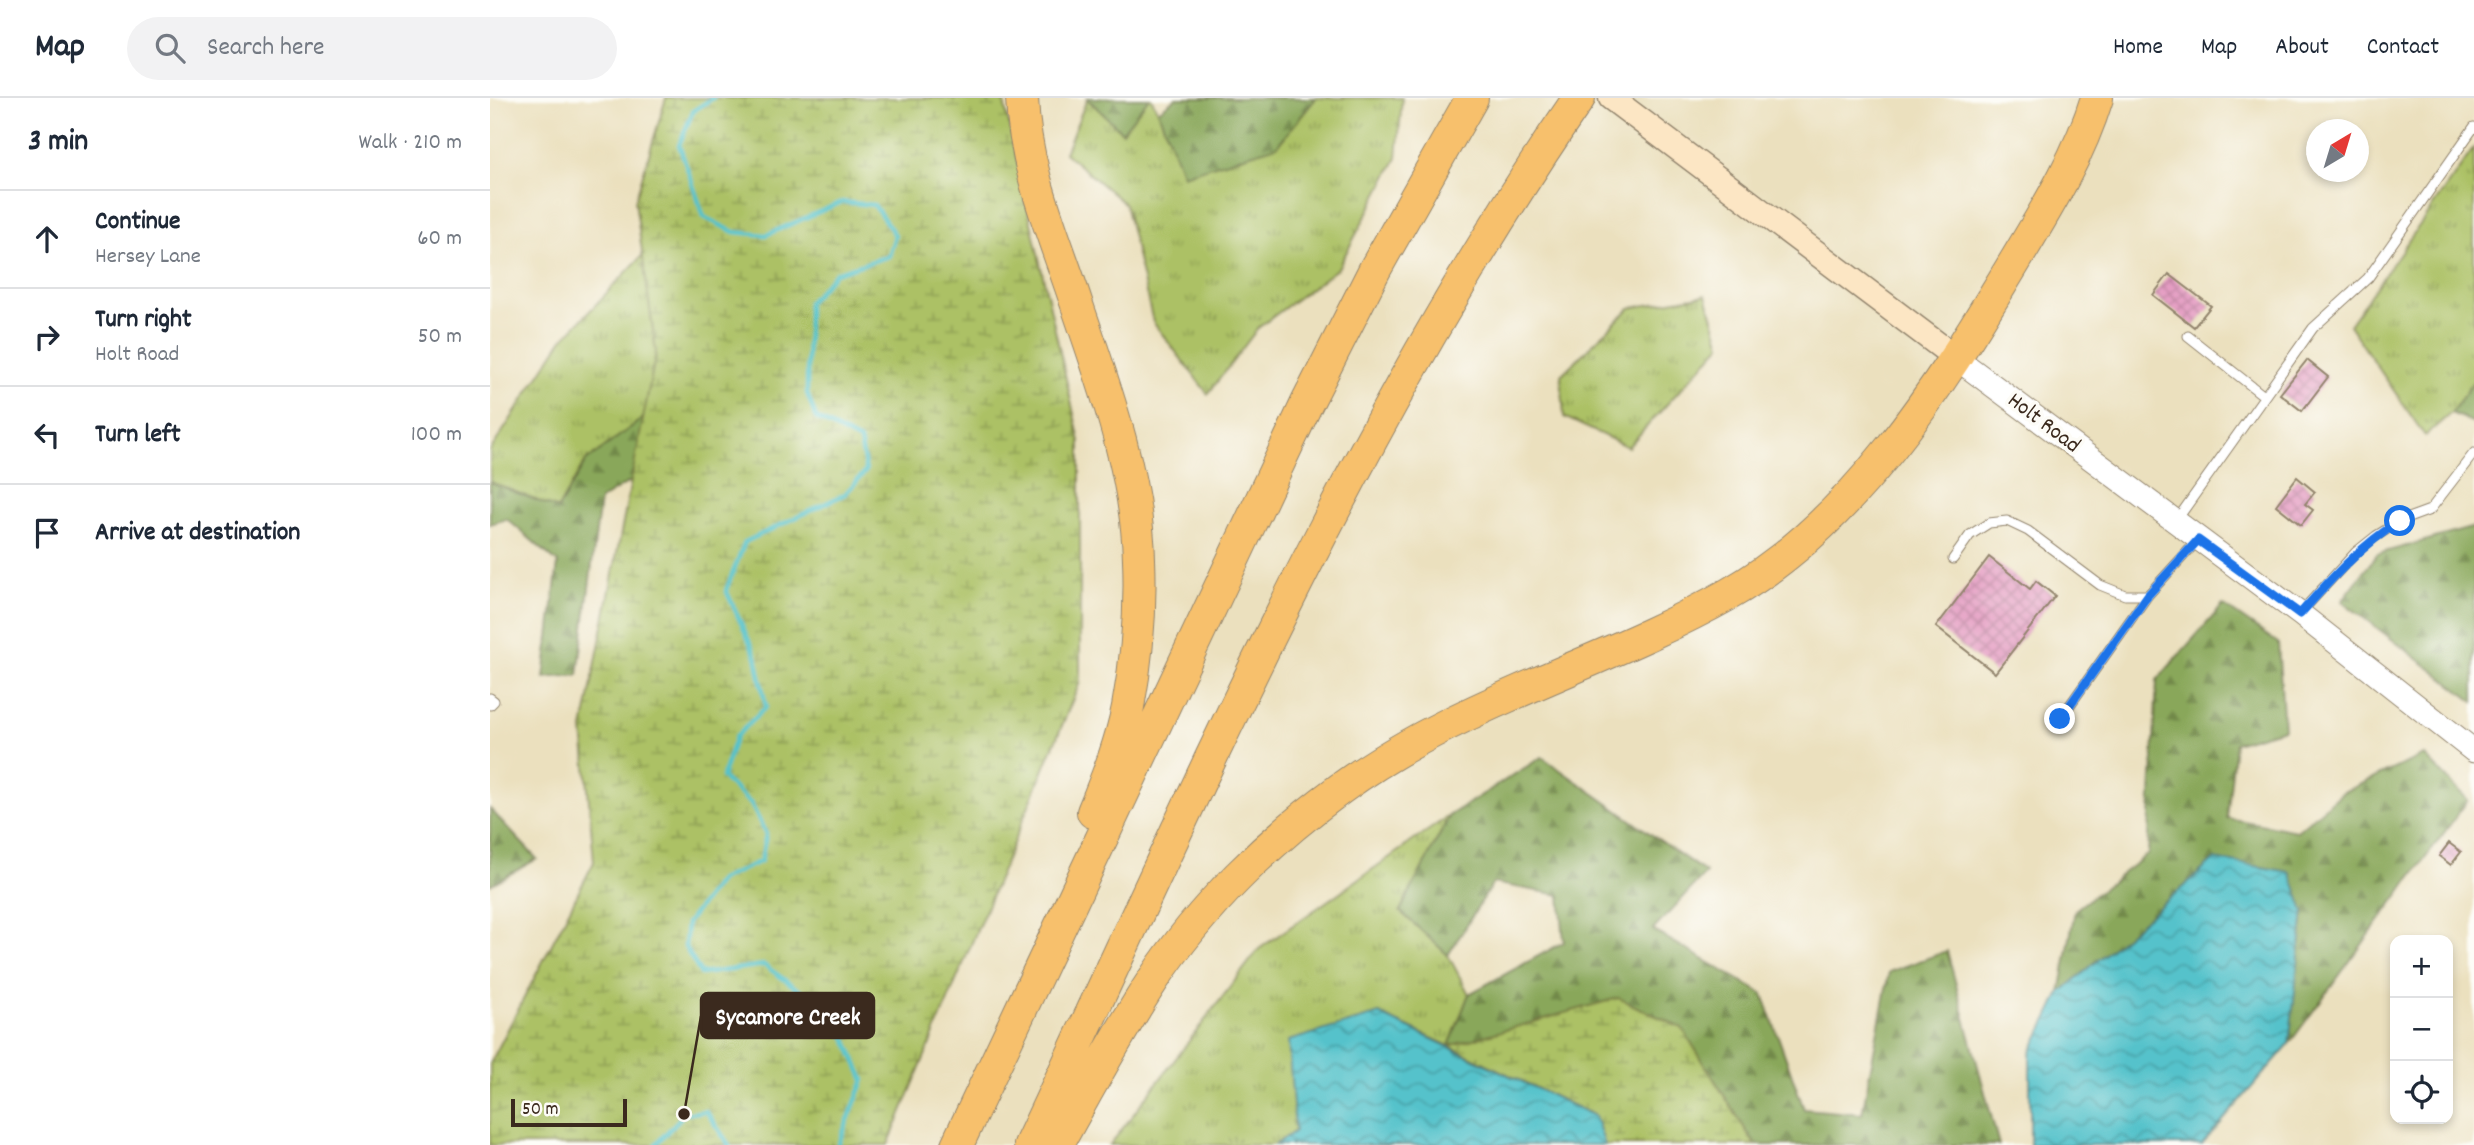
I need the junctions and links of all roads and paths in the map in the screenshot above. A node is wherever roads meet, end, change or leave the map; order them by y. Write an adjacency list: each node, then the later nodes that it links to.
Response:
1 (1022, 98): 20 (highway)
2 (1472, 98): 20 (highway)
3 (1579, 98): 22 (highway)
4 (2097, 98): 8 (highway)
5 (1619, 104): 8 (main road, Holt Road)
6 (2474, 127): 9 (lane)
7 (2188, 336): 9 (lane)
8 (1956, 358): 11 (street, Holt Road); 23 (highway)
9 (2264, 397): 11 (lane)
10 (2474, 453): 15 (lane)
11 (2175, 523): 12 (street, Holt Road)
12 (2198, 540): 14 (lane); 15 (street, Holt Road)
13 (1952, 559): 14 (lane)
14 (2148, 595): 18 (lane)
15 (2300, 614): 19 (street, Holt Road)
16 (490, 698): 17 (lane)
17 (490, 705)
18 (2060, 719)
19 (2474, 751)
20 (993, 1068): 21 (highway)
21 (957, 1145)
22 (1030, 1145)
23 (1057, 1145)

